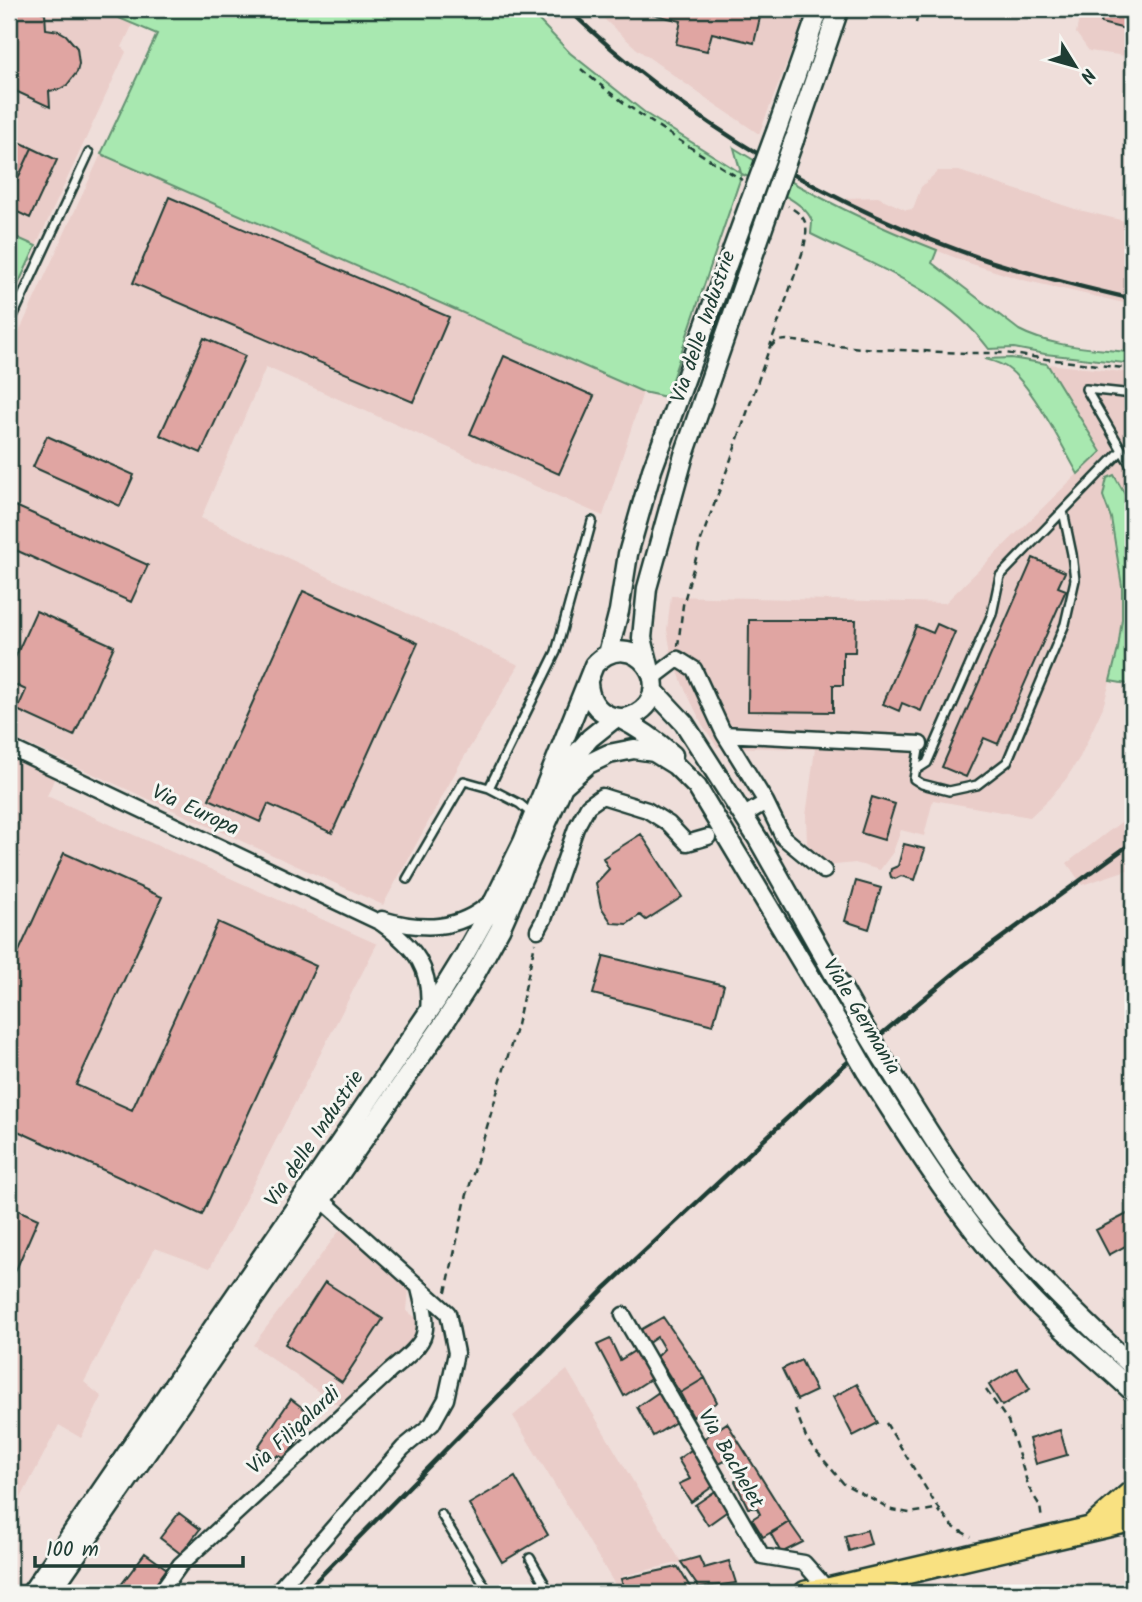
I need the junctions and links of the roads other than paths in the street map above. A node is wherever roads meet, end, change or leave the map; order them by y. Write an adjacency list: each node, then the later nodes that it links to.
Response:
1 (818, 9): 10 (street, bridge)
2 (839, 9): 11 (street, Via delle Industrie, bridge)
3 (89, 153): 4 (lane)
4 (9, 326)
5 (1133, 394): 6 (lane)
6 (1122, 450): 7 (lane); 8 (lane)
7 (1133, 469)
8 (1063, 511): 17 (lane); 17 (lane)
9 (592, 521): 20 (lane)
10 (608, 654): 11 (street); 12 (street)
11 (652, 678): 13 (street); 14 (street); 35 (street, Viale Germania, bridge)
12 (587, 683): 13 (street); 24 (street, Via delle Industrie)
13 (617, 718): 18 (street); 19 (street)
14 (724, 734): 15 (street); 21 (street)
15 (920, 744): 17 (lane)
16 (9, 747): 29 (street, Via Europa)
17 (916, 770)
18 (563, 786): 19 (street, Viale Germania); 23 (street, Viale Germania)
19 (697, 787): 36 (street, Viale Germania, bridge)
20 (489, 788): 24 (lane); 27 (lane)
21 (766, 802): 22 (street); 26 (street)
22 (751, 811)
23 (552, 813): 32 (street, Via delle Industrie)
24 (533, 816): 28 (street, Via delle Industrie)
25 (708, 838): 30 (street)
26 (824, 871)
27 (407, 879)
28 (496, 898): 29 (street, Via Europa); 31 (street, Via delle Industrie)
29 (364, 914): 31 (street, Via Europa)
30 (538, 930)
31 (428, 1013): 43 (street, Via delle Industrie)
32 (322, 1200): 33 (street); 44 (street, Via delle Industrie)
33 (419, 1288): 45 (street, Via Filigalardi); 46 (street)
34 (623, 1315): 42 (street, Via Bachelet)
35 (1133, 1367)
36 (1133, 1392)
37 (1133, 1492): 40 (main road)
38 (441, 1514): 47 (lane)
39 (1133, 1519): 40 (main road)
40 (1091, 1529): 42 (main road)
41 (530, 1558): 48 (lane)
42 (828, 1590): 49 (main road)
43 (31, 1593)
44 (50, 1593)
45 (160, 1593)
46 (276, 1593)
47 (489, 1593)
48 (550, 1593)
49 (806, 1593)

